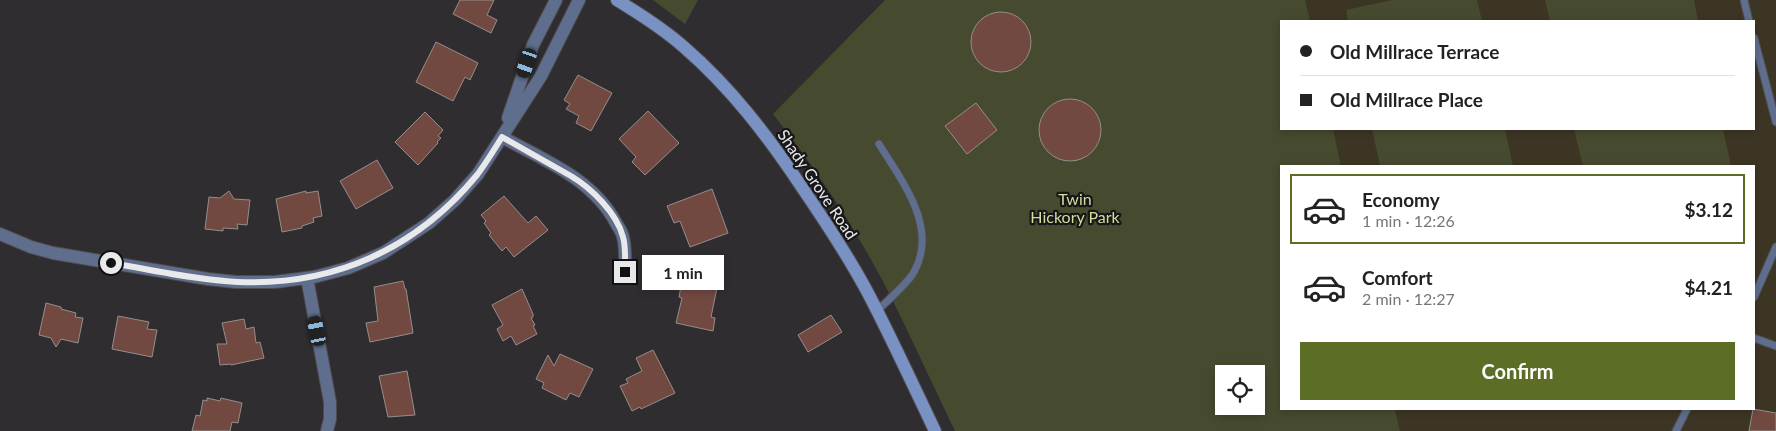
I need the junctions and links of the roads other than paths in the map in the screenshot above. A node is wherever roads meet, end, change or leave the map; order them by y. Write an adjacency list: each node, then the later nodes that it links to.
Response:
1 (556, 0): 8 (street)
2 (579, 0): 8 (street)
3 (617, 0): 15 (main road, Shady Grove Road)
4 (1744, 0): 5 (lane)
5 (1749, 20)
6 (1755, 42): 7 (lane)
7 (1776, 122)
8 (502, 137): 12 (street); 13 (street)
9 (878, 144): 15 (lane)
10 (0, 234): 13 (street)
11 (1776, 247): 14 (lane)
12 (625, 272)
13 (307, 278): 19 (street)
14 (1755, 295)
15 (876, 311): 20 (main road, Shady Grove Road)
16 (1755, 338): 17 (lane)
17 (1776, 346)
18 (1686, 410): 21 (lane)
19 (327, 431)
20 (934, 431)
21 (1676, 431)

